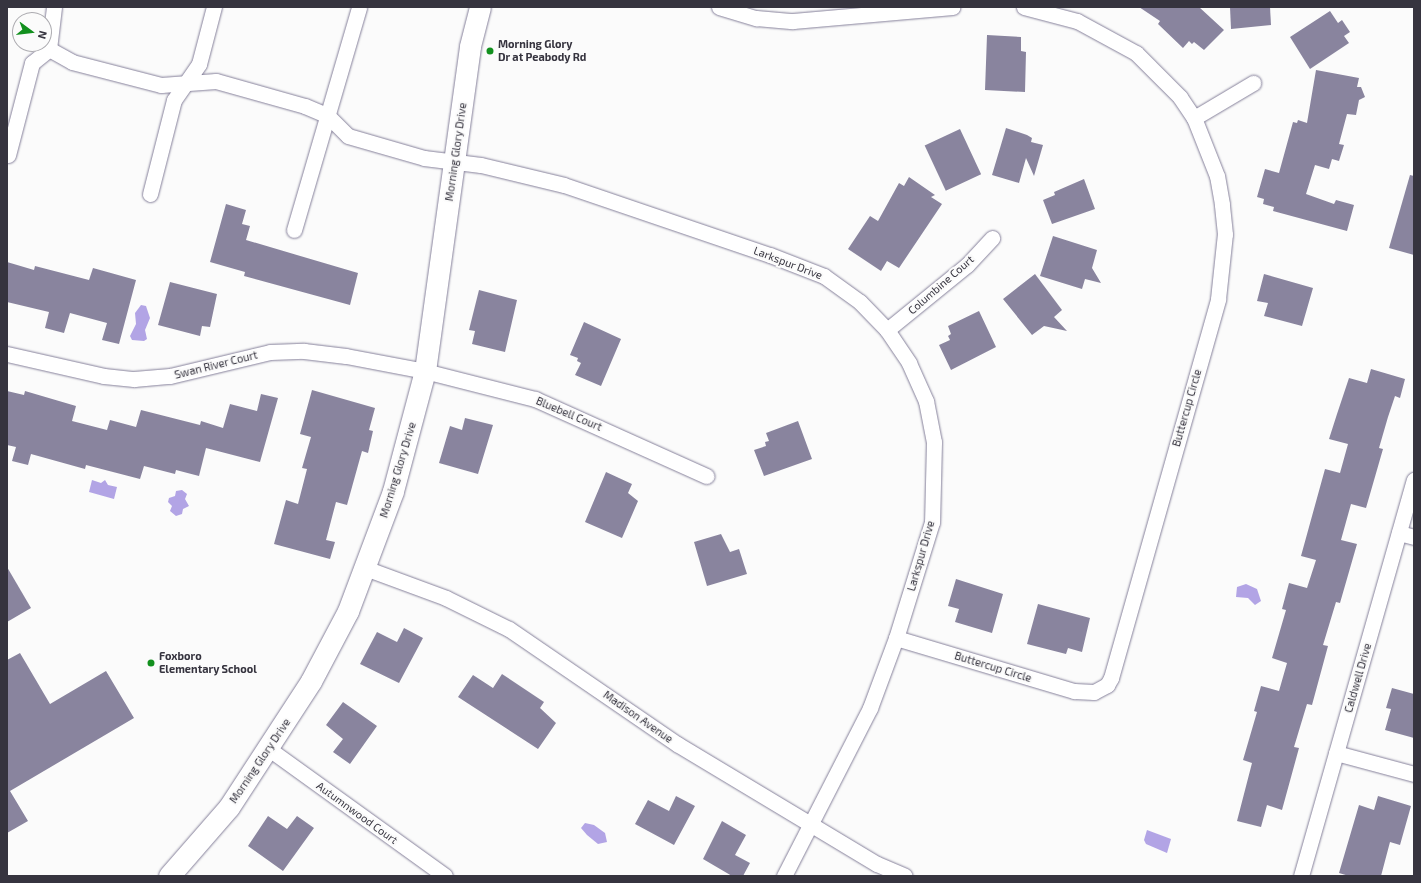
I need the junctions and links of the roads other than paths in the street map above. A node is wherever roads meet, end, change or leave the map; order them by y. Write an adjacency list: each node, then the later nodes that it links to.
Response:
1 (54, 7): 8 (street)
2 (214, 7): 11 (street)
3 (359, 7): 13 (street)
4 (480, 7): 16 (street, Morning Glory Drive)
5 (719, 7): 6 (street)
6 (952, 7)
7 (1024, 7): 14 (street, Buttercup Circle)
8 (52, 24)
9 (52, 51): 11 (street)
10 (45, 52): 15 (street)
11 (186, 83): 13 (street); 17 (street)
12 (1253, 83): 14 (street)
13 (328, 116): 16 (street, Larkspur Drive); 18 (street)
14 (1194, 118): 28 (street, Buttercup Circle)
15 (8, 155)
16 (454, 162): 20 (street, Larkspur Drive); 22 (street, Morning Glory Drive)
17 (150, 194)
18 (294, 230)
19 (992, 238): 20 (street, Columbine Court)
20 (887, 330): 28 (street, Larkspur Drive)
21 (7, 354): 22 (street, Swan River Court)
22 (425, 371): 23 (street, Bluebell Court); 27 (street, Morning Glory Drive)
23 (706, 476)
24 (1414, 480): 25 (street, Caldwell Drive)
25 (1399, 533): 26 (street); 30 (street, Caldwell Drive)
26 (1414, 537)
27 (365, 568): 29 (street, Morning Glory Drive); 32 (street, Madison Avenue)
28 (896, 638): 32 (street, Larkspur Drive)
29 (269, 749): 33 (street, Morning Glory Drive); 34 (street, Autumnwood Court)
30 (1336, 753): 31 (street); 37 (street, Caldwell Drive)
31 (1414, 774)
32 (811, 826): 35 (street, Larkspur Drive); 36 (street, Madison Avenue)
33 (169, 876)
34 (445, 876)
35 (784, 876)
36 (905, 876)
37 (1301, 876)

